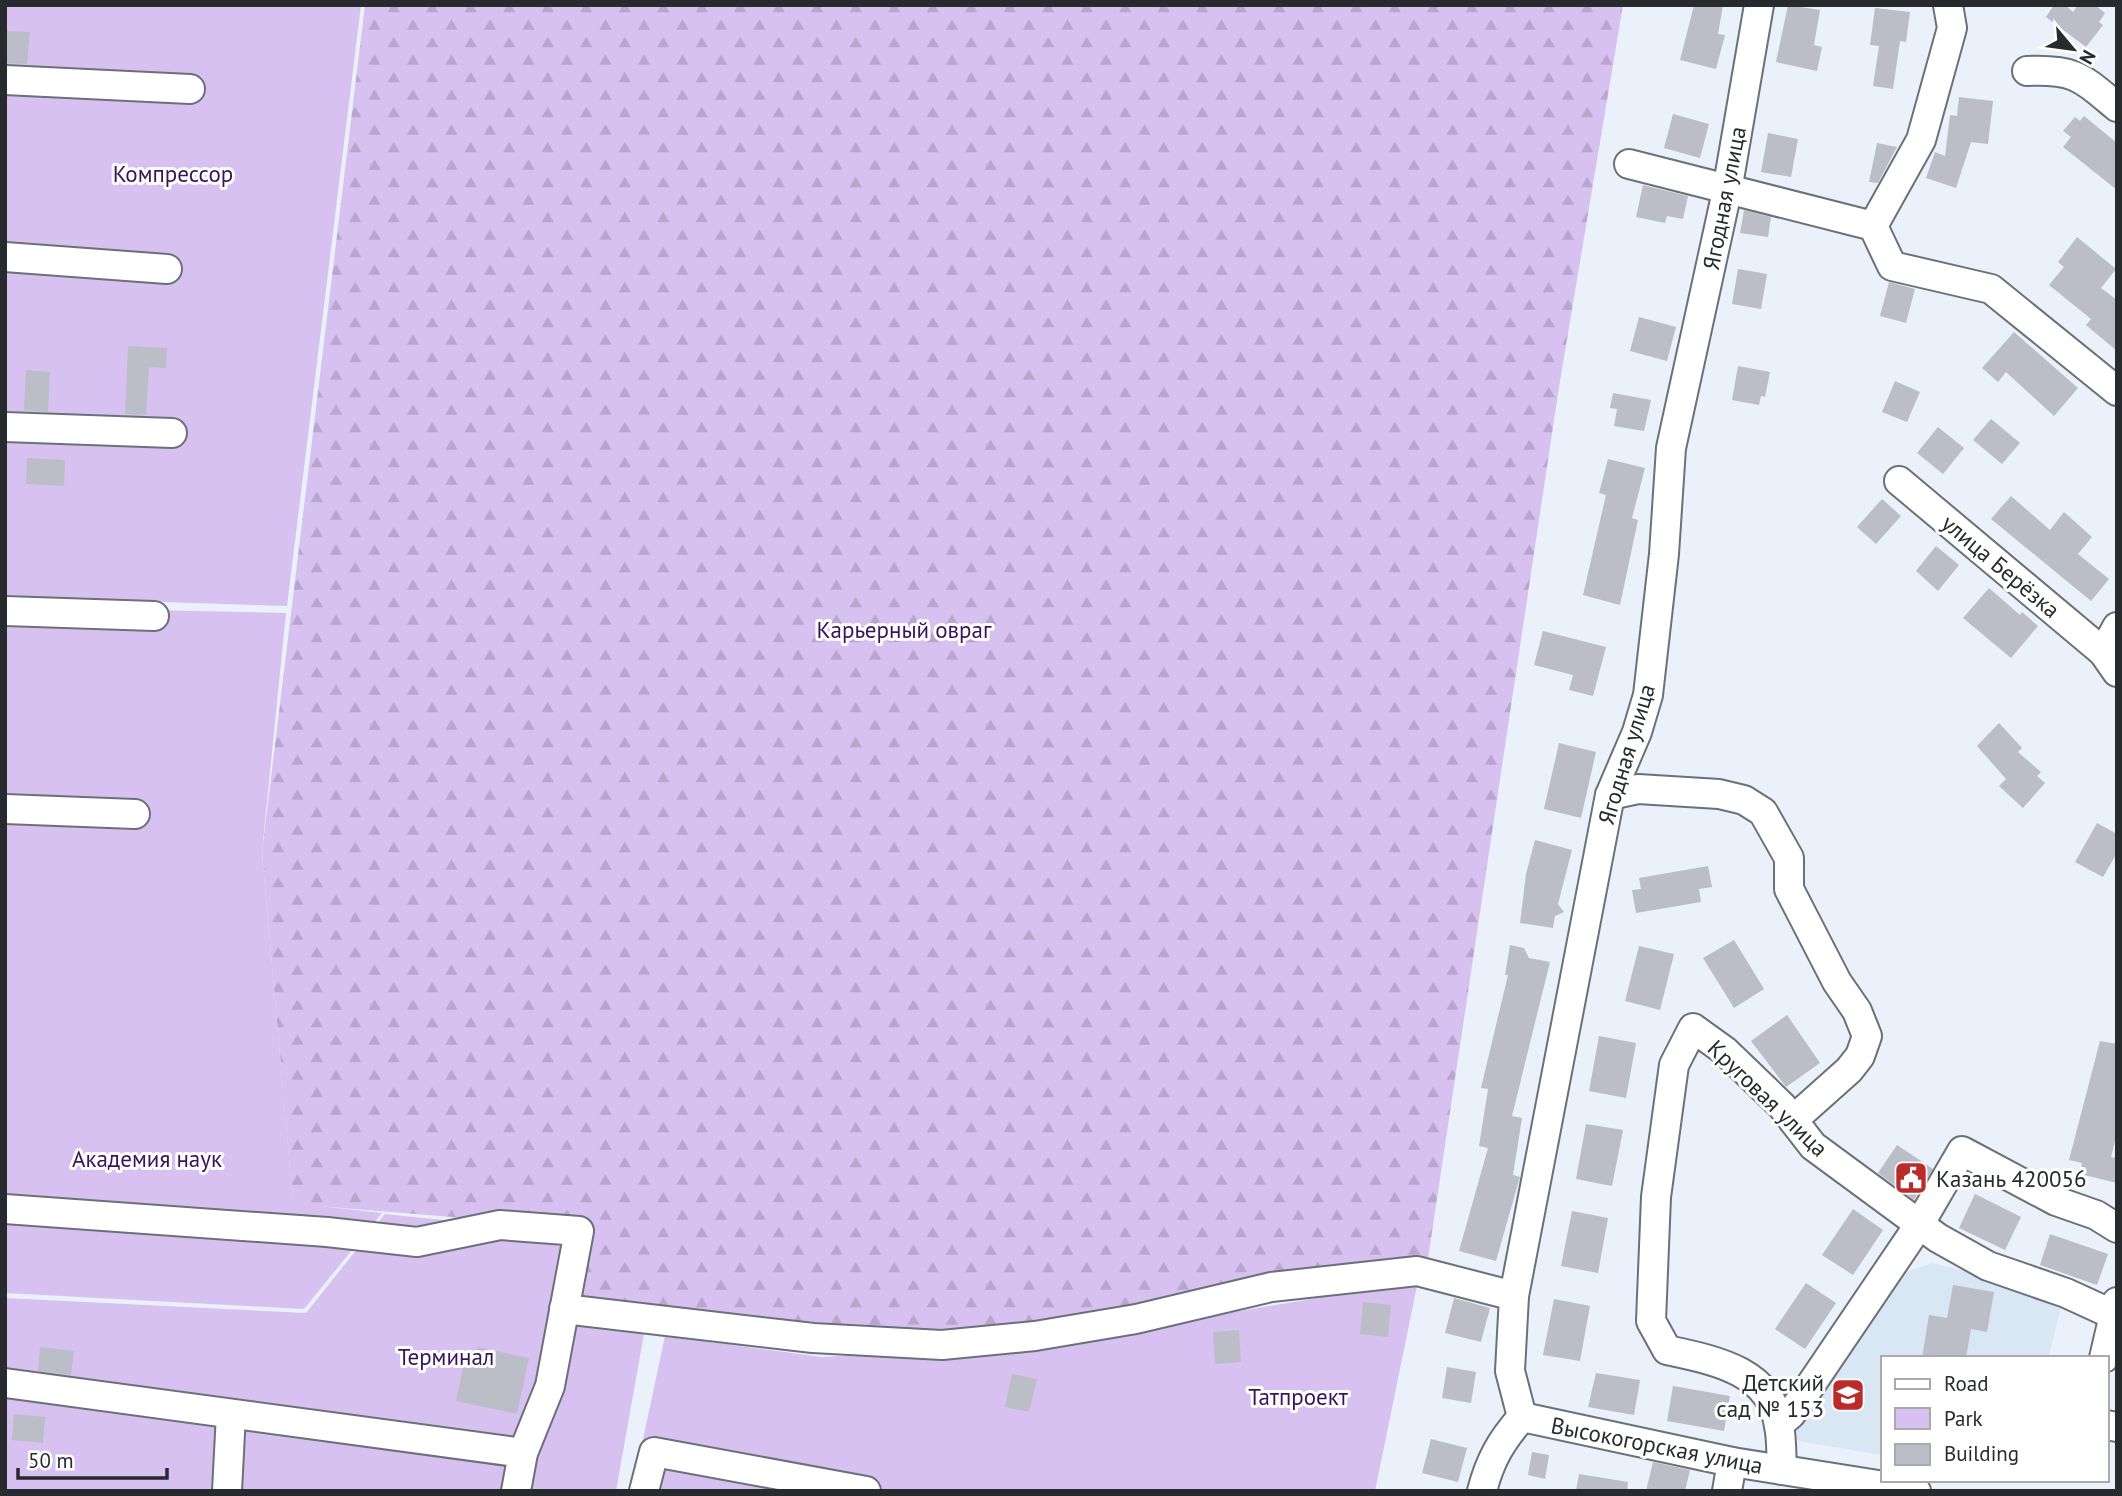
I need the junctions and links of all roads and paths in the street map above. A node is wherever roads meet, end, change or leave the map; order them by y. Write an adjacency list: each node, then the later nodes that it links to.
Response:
1 (1759, 5): 8 (street, Ягодная улица)
2 (1948, 5): 9 (street)
3 (2027, 71): 6 (street)
4 (5, 80): 5 (street)
5 (190, 89)
6 (2117, 107)
7 (1629, 164): 8 (street)
8 (1727, 191): 9 (street); 20 (street, Ягодная улица)
9 (1873, 226): 12 (street)
10 (5, 257): 11 (street)
11 (167, 269)
12 (2117, 391)
13 (5, 428): 14 (street)
14 (172, 433)
15 (1899, 481): 19 (street, улица Берёзка)
16 (5, 611): 17 (street)
17 (154, 616)
18 (2117, 627): 19 (street)
19 (2110, 662)
20 (1610, 795): 23 (street); 27 (street, Ягодная улица)
21 (5, 809): 22 (street)
22 (135, 814)
23 (1793, 1120): 25 (street, Круговая улица); 34 (street, Круговая улица)
24 (5, 1209): 28 (street)
25 (1919, 1225): 26 (street); 29 (street, Круговая улица); 34 (street)
26 (2117, 1228)
27 (1514, 1296): 28 (street); 33 (street, Ягодная улица)
28 (564, 1309): 35 (street)
29 (2115, 1309): 30 (street, Круговая улица)
30 (2104, 1356)
31 (5, 1383): 32 (street)
32 (231, 1414): 35 (street); 39 (street)
33 (1522, 1417): 36 (street, Высокогорская улица); 43 (street)
34 (1779, 1424): 37 (street, Круговая улица)
35 (523, 1453): 40 (street)
36 (1732, 1462): 37 (street, Высокогорская улица); 44 (street)
37 (1782, 1470): 38 (street, Высокогорская улица)
38 (1884, 1483): 45 (street, Высокогорская улица)
39 (227, 1491)
40 (516, 1491)
41 (644, 1491): 42 (street)
42 (866, 1491)
43 (1482, 1491)
44 (1727, 1491)
45 (1914, 1491)

